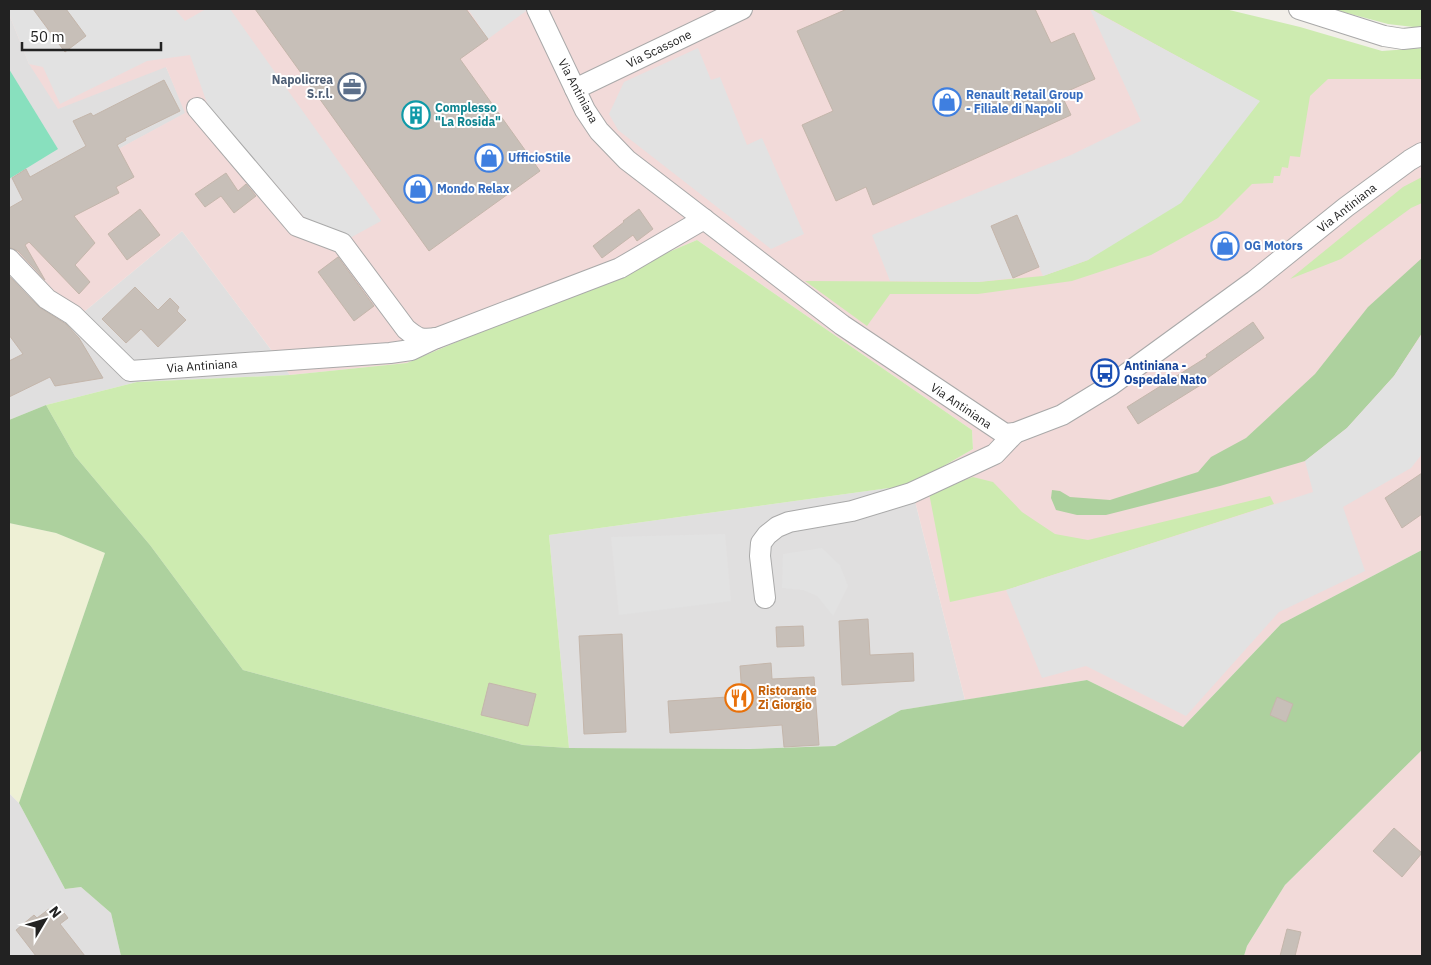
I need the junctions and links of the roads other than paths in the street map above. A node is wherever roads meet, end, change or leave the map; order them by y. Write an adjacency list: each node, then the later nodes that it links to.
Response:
1 (537, 9): 5 (street, Via Antiniana)
2 (742, 9): 5 (street, Via Scassone)
3 (1299, 9): 4 (street)
4 (1422, 37)
5 (574, 90): 8 (street, Via Antiniana)
6 (197, 108): 10 (street, Via Antiniana)
7 (1422, 153): 11 (street, Via Antiniana)
8 (704, 219): 10 (street, Via Antiniana); 11 (street, Via Antiniana)
9 (9, 259): 10 (street, Via Antiniana)
10 (437, 338)
11 (1015, 433): 12 (street)
12 (765, 598)

